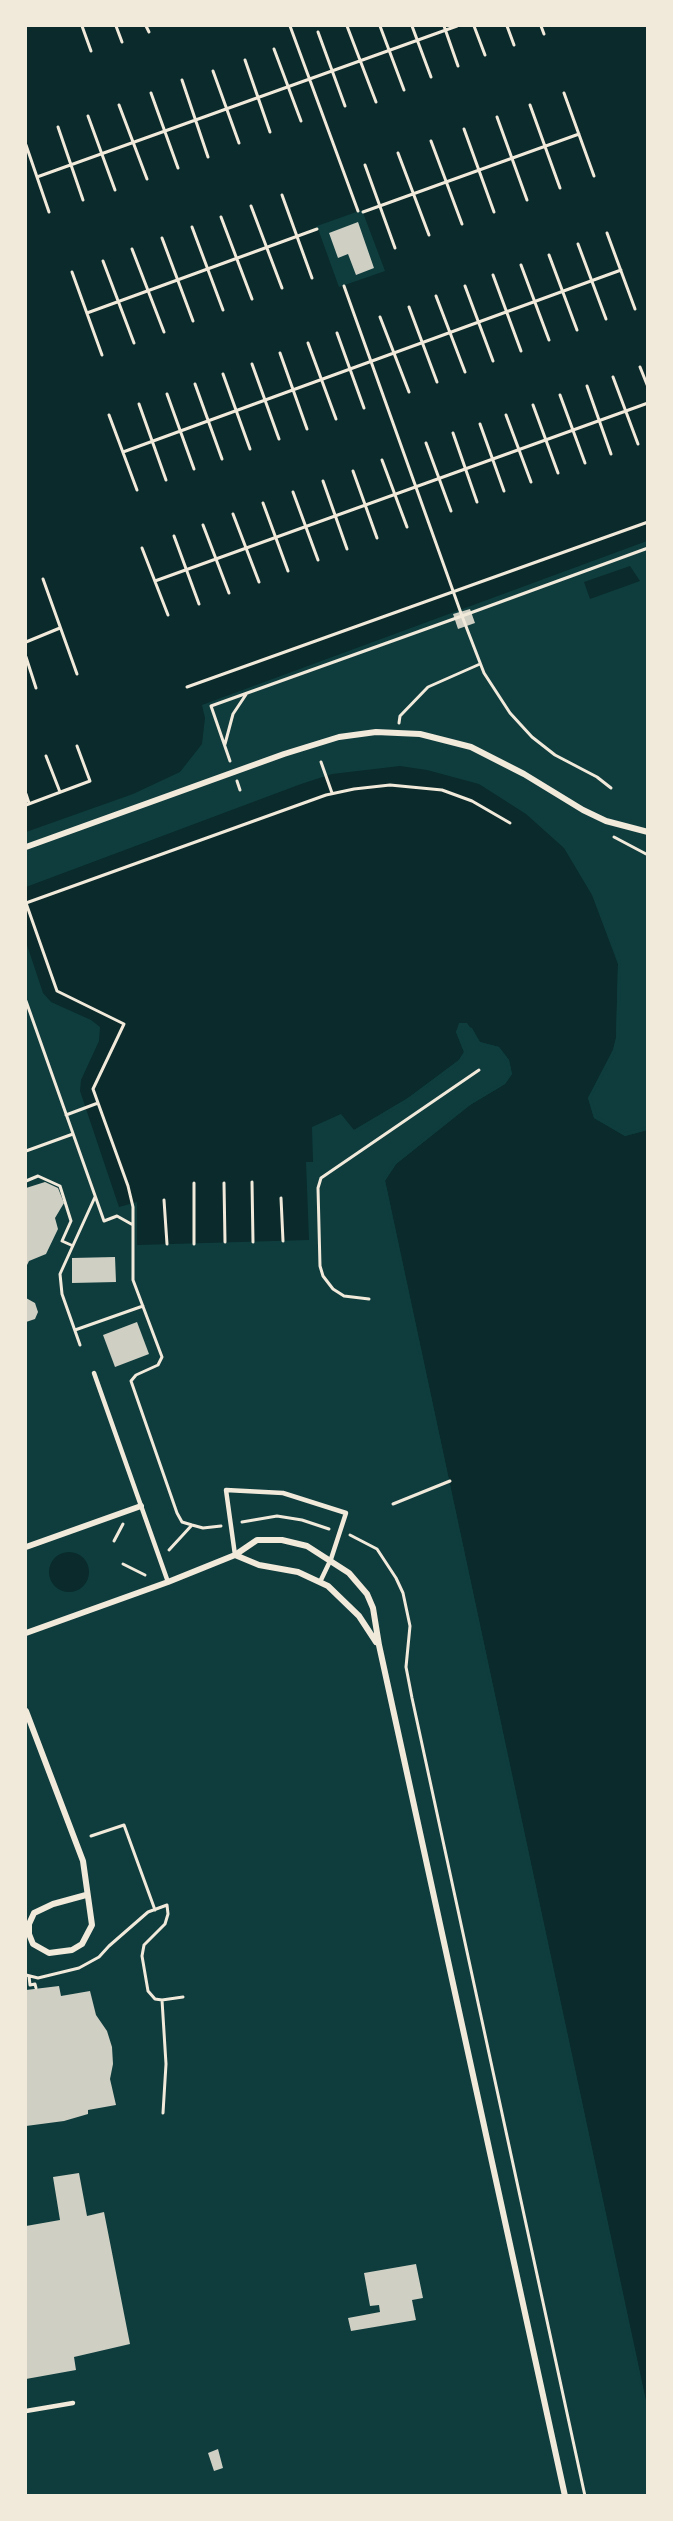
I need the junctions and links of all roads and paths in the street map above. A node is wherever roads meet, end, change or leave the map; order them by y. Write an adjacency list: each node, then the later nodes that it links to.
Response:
1 (82, 26): 21 (path)
2 (116, 26): 17 (path)
3 (146, 26): 13 (path)
4 (290, 26): 29 (path)
5 (347, 26): 24 (path)
6 (380, 26): 20 (path)
7 (412, 26): 16 (path)
8 (457, 26): 12 (path)
9 (474, 26): 22 (path)
10 (507, 26): 18 (path)
11 (541, 26): 15 (path)
12 (445, 28): 16 (path); 25 (path)
13 (148, 32)
14 (318, 32): 26 (path)
15 (544, 34)
16 (417, 40): 20 (path); 28 (path)
17 (122, 42)
18 (514, 45)
19 (274, 49): 31 (path)
20 (389, 50): 24 (path); 32 (path)
21 (91, 51)
22 (485, 55)
23 (245, 60): 35 (path)
24 (360, 60): 26 (path); 36 (path)
25 (458, 66)
26 (333, 70): 29 (path); 39 (path)
27 (213, 71): 40 (path)
28 (431, 77)
29 (309, 79): 31 (path); 76 (path)
30 (182, 80): 43 (path)
31 (288, 87): 35 (path); 44 (path)
32 (404, 90)
33 (151, 93): 47 (path)
34 (564, 93): 49 (path)
35 (258, 98): 40 (path); 48 (path)
36 (376, 102)
37 (119, 105): 51 (path)
38 (530, 105): 54 (path)
39 (345, 106)
40 (227, 109): 43 (path); 52 (path)
41 (88, 116): 56 (path)
42 (497, 117): 58 (path)
43 (195, 120): 47 (path); 57 (path)
44 (301, 121)
45 (58, 127): 59 (path)
46 (464, 129): 62 (path)
47 (165, 131): 51 (path); 61 (path)
48 (270, 132)
49 (579, 134): 54 (path); 63 (path)
50 (431, 141): 66 (path)
51 (133, 142): 56 (path); 65 (path)
52 (239, 143)
53 (26, 145): 64 (path)
54 (545, 147): 58 (path); 67 (path)
55 (398, 153): 69 (path)
56 (102, 154): 59 (path); 68 (path)
57 (208, 157)
58 (512, 159): 62 (path); 72 (path)
59 (71, 165): 64 (path); 71 (path)
60 (366, 165): 74 (path)
61 (178, 168)
62 (479, 170): 66 (path); 78 (path)
63 (594, 176)
64 (37, 177): 75 (path)
65 (147, 179)
66 (446, 182): 69 (path); 80 (path)
67 (560, 188)
68 (115, 190)
69 (413, 194): 74 (path); 84 (path)
70 (282, 195): 85 (path)
71 (83, 200)
72 (527, 200)
73 (251, 206): 88 (path)
74 (380, 206): 77 (path); 89 (path)
75 (49, 212)
76 (358, 212)
77 (363, 212)
78 (494, 212)
79 (221, 217): 92 (path)
80 (462, 224)
81 (192, 227): 95 (path)
82 (318, 229): 85 (path)
83 (607, 233): 96 (path)
84 (429, 235)
85 (297, 236): 88 (path); 99 (path)
86 (162, 238): 100 (path)
87 (578, 244): 101 (path)
88 (267, 248): 92 (path); 104 (path)
89 (395, 248)
90 (132, 249): 105 (path)
91 (549, 255): 106 (path)
92 (237, 258): 95 (path); 108 (path)
93 (103, 261): 109 (path)
94 (521, 265): 110 (path)
95 (208, 269): 100 (path); 113 (path)
96 (621, 270): 101 (path); 112 (path)
97 (72, 272): 115 (path)
98 (493, 275): 114 (path)
99 (312, 278)
100 (178, 280): 105 (path); 118 (path)
101 (592, 281): 106 (path); 117 (path)
102 (344, 286): 133 (path)
103 (465, 286): 119 (path)
104 (282, 288)
105 (148, 291): 109 (path); 121 (path)
106 (563, 292): 110 (path); 120 (path)
107 (436, 296): 123 (path)
108 (252, 299)
109 (118, 302): 115 (path); 125 (path)
110 (535, 302): 114 (path); 124 (path)
111 (409, 307): 127 (path)
112 (635, 309)
113 (223, 310)
114 (507, 312): 119 (path); 128 (path)
115 (87, 313): 130 (path)
116 (380, 317): 131 (path)
117 (606, 319)
118 (193, 321)
119 (478, 323): 123 (path); 132 (path)
120 (577, 330)
121 (164, 332)
122 (337, 333): 136 (path)
123 (450, 334): 127 (path); 137 (path)
124 (549, 340)
125 (134, 343)
126 (308, 343): 140 (path)
127 (423, 344): 131 (path); 141 (path)
128 (521, 351)
129 (280, 353): 145 (path)
130 (102, 354)
131 (394, 354): 133 (path); 146 (path)
132 (493, 361)
133 (371, 363): 136 (path); 187 (path)
134 (252, 364): 149 (path)
135 (640, 367): 144 (path)
136 (350, 370): 140 (path); 153 (path)
137 (465, 372)
138 (223, 374): 155 (path)
139 (613, 377): 154 (path)
140 (322, 380): 145 (path); 158 (path)
141 (437, 382)
142 (195, 384): 160 (path)
143 (587, 386): 159 (path)
144 (648, 387)
145 (294, 390): 149 (path); 162 (path)
146 (409, 392)
147 (167, 394): 164 (path)
148 (560, 395): 163 (path)
149 (265, 401): 155 (path); 166 (path)
150 (648, 403): 154 (path)
151 (139, 404): 168 (path)
152 (533, 405): 167 (path)
153 (364, 408)
154 (626, 410): 159 (path); 170 (path)
155 (237, 411): 160 (path); 171 (path)
156 (109, 415): 173 (path)
157 (506, 415): 172 (path)
158 (336, 419)
159 (599, 420): 163 (path); 174 (path)
160 (209, 422): 164 (path); 176 (path)
161 (480, 424): 175 (path)
162 (307, 429)
163 (572, 429): 167 (path); 178 (path)
164 (181, 431): 168 (path); 180 (path)
165 (453, 433): 179 (path)
166 (279, 439)
167 (545, 439): 172 (path); 182 (path)
168 (153, 442): 173 (path); 184 (path)
169 (426, 443): 183 (path)
170 (638, 444)
171 (250, 449)
172 (519, 449): 175 (path); 186 (path)
173 (123, 452): 188 (path)
174 (611, 454)
175 (492, 458): 179 (path); 189 (path)
176 (222, 459)
177 (382, 460): 191 (path)
178 (585, 463)
179 (465, 467): 183 (path); 192 (path)
180 (194, 469)
181 (352, 471): 194 (path)
182 (558, 473)
183 (438, 477): 187 (path); 195 (path)
184 (166, 480)
185 (323, 481): 197 (path)
186 (531, 482)
187 (416, 485): 191 (path); 216 (path)
188 (137, 490)
189 (504, 491)
190 (293, 492): 200 (path)
191 (394, 493): 194 (path); 201 (path)
192 (477, 502)
193 (263, 503): 203 (path)
194 (365, 504): 197 (path); 204 (path)
195 (451, 511)
196 (233, 514): 206 (path)
197 (335, 515): 200 (path); 208 (path)
198 (648, 522): 216 (path)
199 (203, 525): 209 (path)
200 (306, 526): 203 (path); 210 (path)
201 (407, 527)
202 (174, 537): 211 (path)
203 (276, 537): 206 (path); 212 (path)
204 (377, 538)
205 (142, 548): 214 (path)
206 (246, 548): 209 (path); 215 (path)
207 (648, 548): 220 (path)
208 (347, 549)
209 (216, 559): 211 (path); 217 (path)
210 (318, 560)
211 (186, 570): 214 (path); 218 (path)
212 (288, 570)
213 (43, 579): 221 (path)
214 (155, 581): 219 (path)
215 (259, 582)
216 (454, 590): 220 (path); 226 (path)
217 (229, 593)
218 (199, 604)
219 (168, 615)
220 (462, 616): 224 (path); 228 (path)
221 (61, 628): 222 (path); 225 (path)
222 (26, 642)
223 (26, 657): 227 (path)
224 (480, 664): 229 (path); 235 (path)
225 (77, 674)
226 (187, 687)
227 (36, 688)
228 (249, 692): 231 (path); 231 (path)
229 (397, 732): 234 (street); 242 (street)
230 (77, 746): 237 (path)
231 (225, 746): 234 (path)
232 (46, 756): 237 (path)
233 (321, 762): 238 (path)
234 (234, 772): 236 (path); 244 (street)
235 (611, 788)
236 (240, 790)
237 (60, 792): 240 (path)
238 (332, 793): 241 (path); 246 (path)
239 (26, 794): 240 (path)
240 (27, 804)
241 (510, 823)
242 (648, 832)
243 (614, 837): 245 (path)
244 (26, 847)
245 (648, 855)
246 (26, 902): 249 (path)
247 (26, 1001): 250 (path)
248 (479, 1070): 267 (path)
249 (98, 1103): 250 (path); 260 (path)
250 (66, 1115): 251 (path)
251 (73, 1134): 252 (path); 257 (path)
252 (26, 1151)
253 (26, 1180): 266 (path)
254 (252, 1182): 263 (path)
255 (194, 1183): 265 (path)
256 (224, 1183): 262 (path)
257 (95, 1197): 260 (path); 266 (path)
258 (281, 1198): 261 (path)
259 (165, 1200): 264 (path)
260 (133, 1225): 268 (path)
261 (283, 1240)
262 (225, 1242)
263 (253, 1242)
264 (167, 1244)
265 (194, 1244)
266 (71, 1245): 269 (path)
267 (369, 1299)
268 (143, 1306): 269 (path); 277 (path)
269 (75, 1330): 270 (path)
270 (80, 1345)
271 (94, 1373): 274 (lane)
272 (450, 1481): 273 (path)
273 (393, 1504)
274 (141, 1506): 280 (street); 286 (lane)
275 (124, 1521): 279 (path)
276 (232, 1524): 277 (path); 278 (path); 278 (lane); 282 (lane)
277 (192, 1526): 281 (path)
278 (340, 1533): 283 (lane); 302 (path)
279 (114, 1541)
280 (26, 1547)
281 (169, 1550)
282 (235, 1555): 283 (street); 286 (street); 287 (street)
283 (331, 1559): 287 (lane); 289 (street)
284 (123, 1564): 285 (path)
285 (145, 1575)
286 (168, 1582): 288 (street)
287 (320, 1582): 289 (street)
288 (26, 1633)
289 (379, 1645): 301 (street)
290 (26, 1711): 292 (street)
291 (91, 1836): 293 (path)
292 (86, 1894): 292 (street)
293 (155, 1910): 294 (path); 297 (path)
294 (27, 1976): 295 (path)
295 (36, 1988)
296 (183, 1997): 297 (path)
297 (162, 2000): 298 (path)
298 (163, 2113)
299 (73, 2403): 300 (lane)
300 (26, 2411)
301 (565, 2496)
302 (585, 2496)

